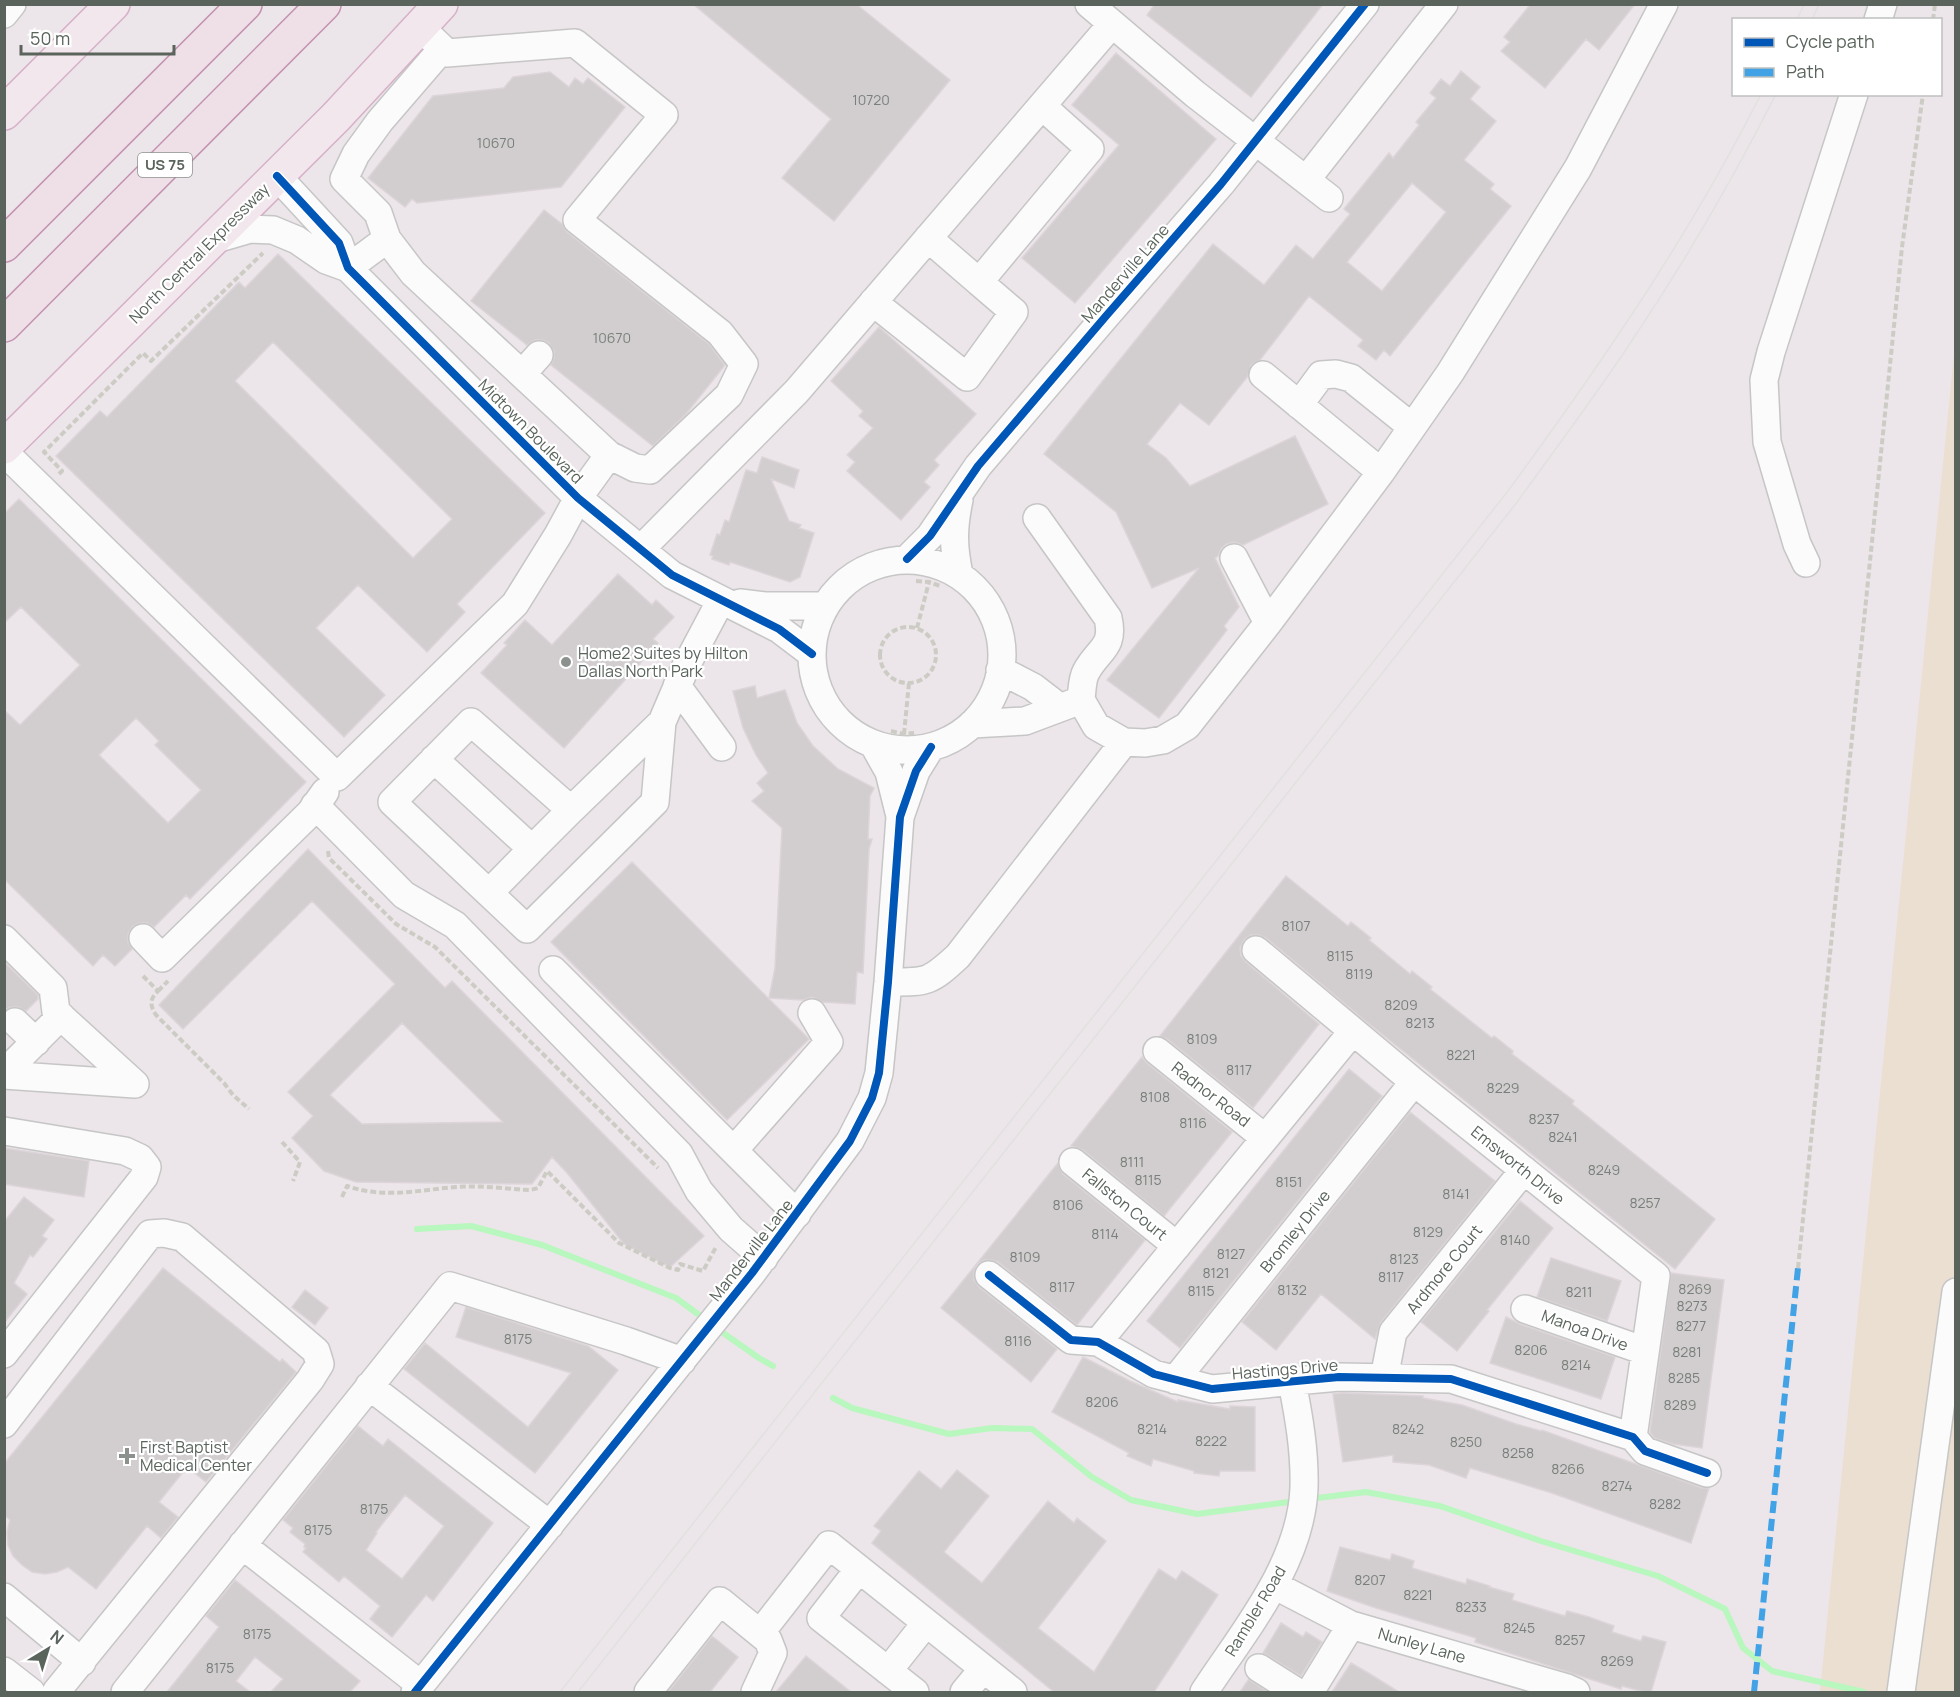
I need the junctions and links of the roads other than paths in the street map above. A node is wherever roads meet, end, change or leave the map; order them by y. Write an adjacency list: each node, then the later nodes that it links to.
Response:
1 (12, 4): 9 (street)
2 (113, 4): 14 (main road)
3 (245, 4): 22 (highway)
4 (324, 4): 26 (highway, US 75)
5 (1089, 4): 10 (street)
6 (1365, 4): 15 (street, Manderville Lane)
7 (1444, 4): 17 (street)
8 (1664, 4): 29 (street)
9 (4, 14)
10 (1112, 24): 13 (street); 15 (street)
11 (434, 27): 16 (main road, North Central Expressway); 20 (street); 32 (street)
12 (1853, 96): 39 (street)
13 (1042, 106): 19 (street); 24 (street)
14 (4, 113)
15 (1256, 142): 17 (street); 34 (street, Manderville Lane)
16 (277, 176): 21 (main road, North Central Expressway); 23 (street, Midtown Boulevard)
17 (1306, 180): 18 (street)
18 (1329, 198)
19 (928, 238): 24 (street); 25 (street)
20 (387, 239): 23 (street); 32 (street)
21 (212, 240): 23 (street, Midtown Boulevard); 30 (main road, North Central Expressway)
22 (4, 245)
23 (348, 268): 35 (street, Midtown Boulevard)
24 (978, 282): 25 (street)
25 (873, 302): 37 (street)
26 (4, 325)
27 (1263, 375): 28 (street)
28 (1299, 405): 29 (street); 33 (street)
29 (1412, 427): 33 (street)
30 (4, 447)
31 (4, 452): 56 (street)
32 (609, 455): 35 (street)
33 (1381, 472): 44 (street)
34 (961, 490): 40 (street, Manderville Lane); 41 (street, Manderville Lane)
35 (578, 498): 37 (street, Midtown Boulevard); 56 (street)
36 (1037, 518): 48 (street)
37 (641, 549): 42 (street, Midtown Boulevard)
38 (1234, 558): 44 (street)
39 (1806, 563)
40 (907, 569): 41 (street); 43 (street)
41 (955, 582): 46 (street)
42 (721, 600): 43 (street, Midtown Boulevard); 45 (street, Midtown Boulevard); 47 (street)
43 (824, 606): 45 (street)
44 (1268, 623): 53 (street)
45 (812, 654): 51 (street)
46 (1000, 670): 48 (street); 50 (street)
47 (677, 686): 49 (street); 54 (street)
48 (1070, 703): 50 (street); 53 (street)
49 (662, 722): 58 (street); 61 (street)
50 (972, 724): 52 (street)
51 (880, 738): 52 (street); 59 (street, Manderville Lane)
52 (923, 740): 59 (street, Manderville Lane)
53 (1124, 742): 66 (street)
54 (722, 747)
55 (434, 759): 58 (street); 60 (street); 61 (street)
56 (337, 777): 57 (street)
57 (315, 805): 62 (street); 82 (street)
58 (571, 810): 60 (street)
59 (900, 817): 66 (street, Manderville Lane)
60 (532, 849): 61 (street)
61 (489, 893)
62 (143, 938)
63 (4, 939): 68 (street)
64 (1256, 950): 70 (street, Emsworth Drive)
65 (553, 970): 77 (street)
66 (888, 982): 80 (street, Manderville Lane)
67 (812, 1013): 77 (street)
68 (61, 1016): 71 (street); 73 (street)
69 (15, 1022): 71 (street)
70 (1353, 1031): 74 (street, Emsworth Drive); 76 (street)
71 (36, 1042): 73 (street)
72 (1157, 1051): 76 (street, Radnor Road)
73 (4, 1074)
74 (1414, 1082): 79 (street, Emsworth Drive); 91 (street, Bromley Drive)
75 (4, 1131): 88 (street)
76 (1265, 1138): 81 (street)
77 (734, 1150): 80 (street)
78 (1073, 1162): 81 (street, Fallston Court)
79 (1524, 1170): 87 (street, Emsworth Drive); 90 (street, Ardmore Court)
80 (797, 1214): 82 (street, Manderville Lane)
81 (1177, 1246): 86 (street)
82 (764, 1258): 89 (street, Manderville Lane)
83 (989, 1275): 86 (street, Hastings Drive)
84 (1956, 1292): 111 (street)
85 (1525, 1309): 87 (street, Manoa Drive)
86 (1098, 1342): 91 (street, Hastings Drive)
87 (1645, 1351): 95 (street, Emsworth Drive)
88 (4, 1354)
89 (682, 1361): 93 (street); 97 (street, Manderville Lane)
90 (1384, 1378): 92 (street, Hastings Drive); 95 (street, Hastings Drive)
91 (1175, 1380): 92 (street, Hastings Drive)
92 (1292, 1382): 100 (street, Rambler Road)
93 (369, 1386): 97 (street); 98 (street)
94 (4, 1424): 105 (street)
95 (1633, 1437): 96 (street, Hastings Drive)
96 (1707, 1473)
97 (550, 1526): 110 (street, Manderville Lane)
98 (242, 1545): 110 (street); 114 (street)
99 (859, 1569): 102 (street); 104 (street); 109 (street)
100 (1274, 1585): 103 (street, Nunley Lane); 120 (street, Rambler Road)
101 (4, 1597): 105 (street)
102 (926, 1623): 107 (street); 109 (street)
103 (1351, 1624): 122 (street); 123 (street, Nunley Lane)
104 (761, 1632): 115 (street); 116 (street)
105 (82, 1662): 113 (street)
106 (1259, 1668): 121 (street)
107 (983, 1669): 118 (street); 119 (street)
108 (4, 1671): 112 (street)
109 (888, 1671): 117 (street)
110 (418, 1689)
111 (1902, 1690)
112 (31, 1692)
113 (57, 1692)
114 (125, 1692)
115 (648, 1692)
116 (755, 1692)
117 (915, 1692)
118 (964, 1692)
119 (1013, 1692)
120 (1204, 1692)
121 (1297, 1692)
122 (1310, 1692)
123 (1576, 1692)

